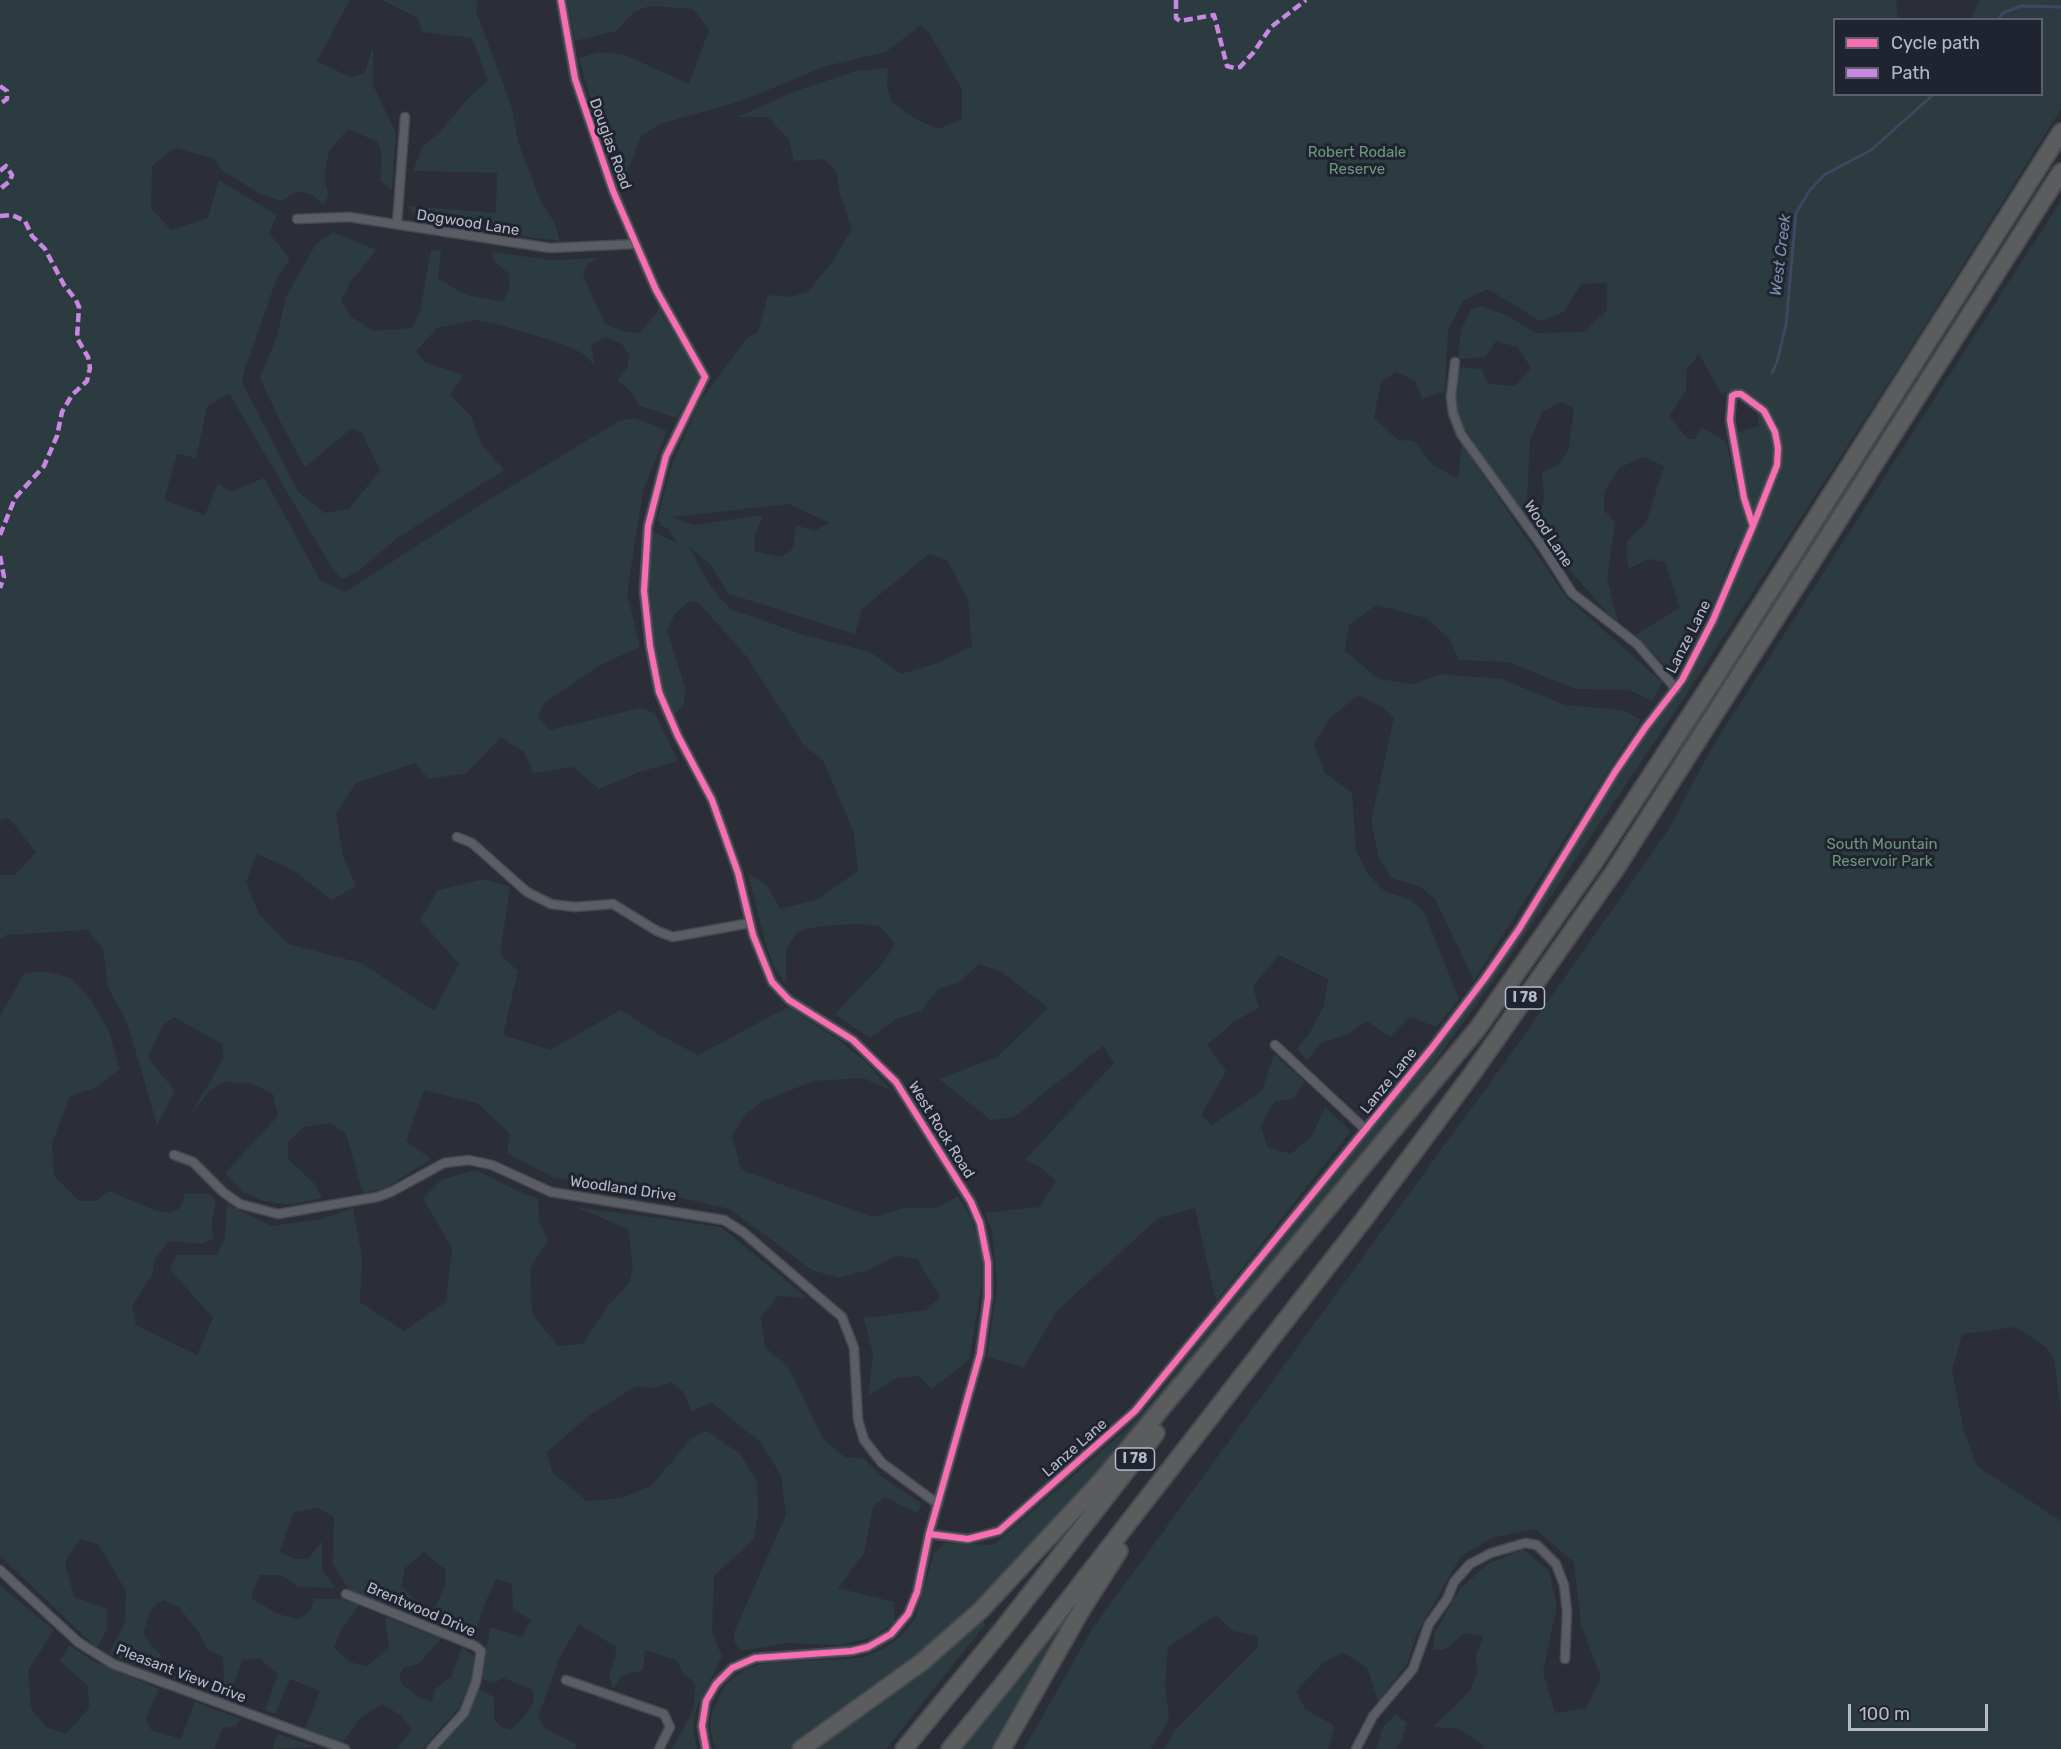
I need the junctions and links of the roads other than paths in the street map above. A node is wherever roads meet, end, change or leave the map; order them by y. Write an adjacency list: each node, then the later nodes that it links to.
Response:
1 (561, 0): 7 (street, Douglas Road)
2 (405, 117): 6 (street)
3 (2061, 132): 17 (highway, I 78)
4 (2061, 172): 18 (highway, I 78)
5 (297, 219): 6 (street, Dogwood Lane)
6 (397, 224): 7 (street, Dogwood Lane)
7 (635, 244): 8 (street, Douglas Road)
8 (656, 290): 13 (street, West Rock Road)
9 (1455, 362): 11 (street, Wood Lane)
10 (1753, 526): 10 (street, Lanze Lane); 11 (street, Lanze Lane)
11 (1676, 689): 15 (street, Lanze Lane)
12 (457, 837): 13 (street)
13 (750, 923): 19 (street, West Rock Road)
14 (1275, 1045): 15 (street)
15 (1365, 1129): 20 (street, Lanze Lane)
16 (174, 1155): 19 (street, Woodland Drive)
17 (1363, 1168): 29 (highway); 30 (highway, I 78)
18 (1365, 1218): 31 (highway, I 78); 32 (highway)
19 (938, 1504): 20 (street, West Rock Road)
20 (929, 1534): 28 (street, West Rock Road)
21 (0, 1569): 25 (street, Pleasant View Drive)
22 (346, 1594): 26 (street, Brentwood Drive)
23 (1565, 1659): 33 (street)
24 (566, 1680): 27 (street)
25 (345, 1749)
26 (431, 1749)
27 (659, 1749)
28 (706, 1749)
29 (801, 1749)
30 (904, 1749)
31 (950, 1749)
32 (1002, 1749)
33 (1356, 1749)

